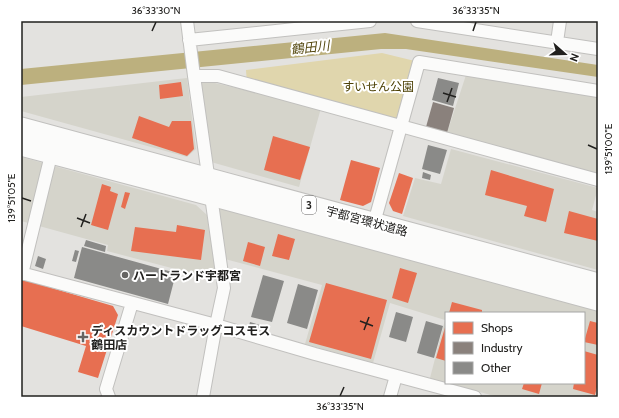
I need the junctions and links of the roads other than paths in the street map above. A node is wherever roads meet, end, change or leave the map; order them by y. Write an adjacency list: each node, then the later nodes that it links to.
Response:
1 (187, 21): 5 (street)
2 (370, 21): 5 (street)
3 (417, 21): 6 (street)
4 (560, 21): 6 (street)
5 (189, 40): 8 (street)
6 (557, 42): 7 (street)
7 (598, 49)
8 (194, 76): 10 (street); 14 (street)
9 (598, 91): 10 (street)
10 (401, 126): 15 (street); 17 (street)
11 (21, 127): 14 (main road, 宇都宮環状道路 / 3)
12 (21, 146): 13 (main road, 宇都宮環状道路 / 3)
13 (51, 155): 16 (main road, 宇都宮環状道路 / 3); 18 (street)
14 (208, 177): 16 (street); 17 (main road, 宇都宮環状道路 / 3)
15 (598, 180)
16 (211, 196): 20 (main road, 宇都宮環状道路 / 3); 22 (street)
17 (374, 223): 19 (main road, 宇都宮環状道路 / 3)
18 (22, 273): 21 (street)
19 (598, 283)
20 (598, 301)
21 (132, 303): 22 (street); 24 (street)
22 (216, 325): 23 (street); 25 (street)
23 (396, 376): 26 (street); 27 (street)
24 (109, 397)
25 (203, 397)
26 (390, 397)
27 (475, 397)

